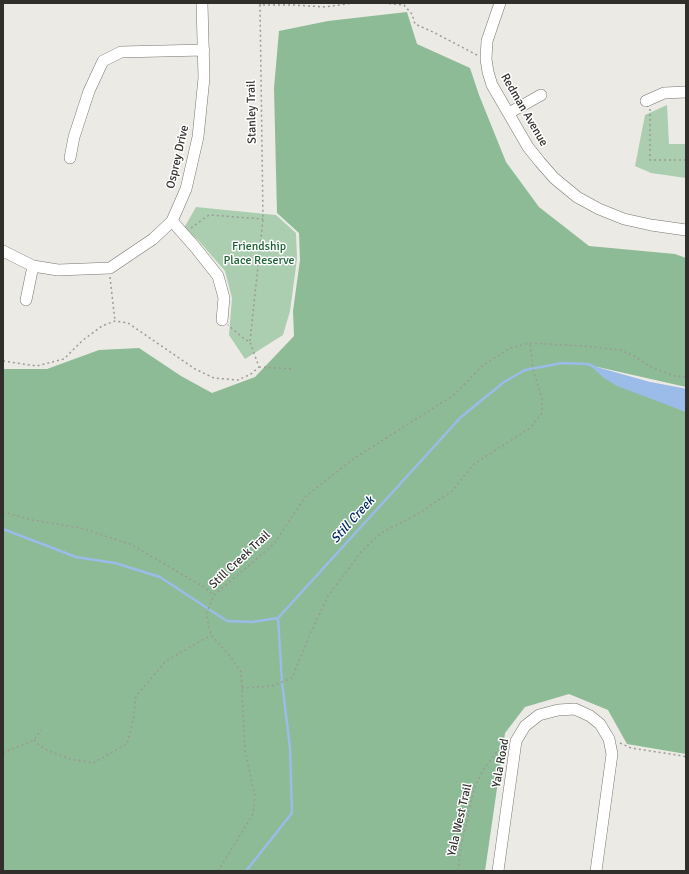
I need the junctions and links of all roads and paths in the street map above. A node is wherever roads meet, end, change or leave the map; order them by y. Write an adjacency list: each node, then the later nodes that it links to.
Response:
1 (202, 3): 6 (street, Osprey Drive)
2 (353, 3): 5 (path, Stanley Trail)
3 (384, 3): 7 (path)
4 (500, 3): 7 (street, Redman Avenue)
5 (260, 4): 14 (path, Stanley Trail)
6 (204, 50): 12 (street); 15 (street, Osprey Drive)
7 (486, 59): 11 (street, Redman Avenue)
8 (686, 92): 10 (street)
9 (540, 95): 11 (street)
10 (648, 100): 13 (path)
11 (509, 113): 16 (street, Redman Avenue)
12 (70, 158)
13 (686, 160)
14 (263, 219): 17 (path); 24 (path, Stanley Trail)
15 (172, 221): 17 (street); 20 (street, Osprey Drive)
16 (686, 230)
17 (183, 234): 22 (street)
18 (3, 251): 19 (street)
19 (33, 266): 20 (street); 21 (street)
20 (110, 268): 23 (path)
21 (26, 300)
22 (222, 320): 24 (path)
23 (115, 321): 26 (path); 27 (path)
24 (250, 342): 27 (path)
25 (530, 343): 29 (path, Still Creek Trail); 31 (path, Still Creek Trail); 33 (path)
26 (3, 361)
27 (259, 367): 28 (path)
28 (291, 370)
29 (686, 377)
30 (3, 512): 31 (path)
31 (214, 595): 32 (path, Still Creek Trail)
32 (211, 635): 33 (path, Still Creek Trail); 36 (path)
33 (242, 688): 40 (path, Still Creek Trail)
34 (41, 730): 36 (path)
35 (609, 739): 37 (street, Yala Road); 39 (path); 43 (street, Yala Road)
36 (34, 740): 38 (path)
37 (516, 741): 41 (path, Yala West Trail); 42 (street, Yala Road)
38 (3, 753)
39 (686, 757)
40 (218, 871)
41 (458, 871)
42 (498, 871)
43 (596, 871)

